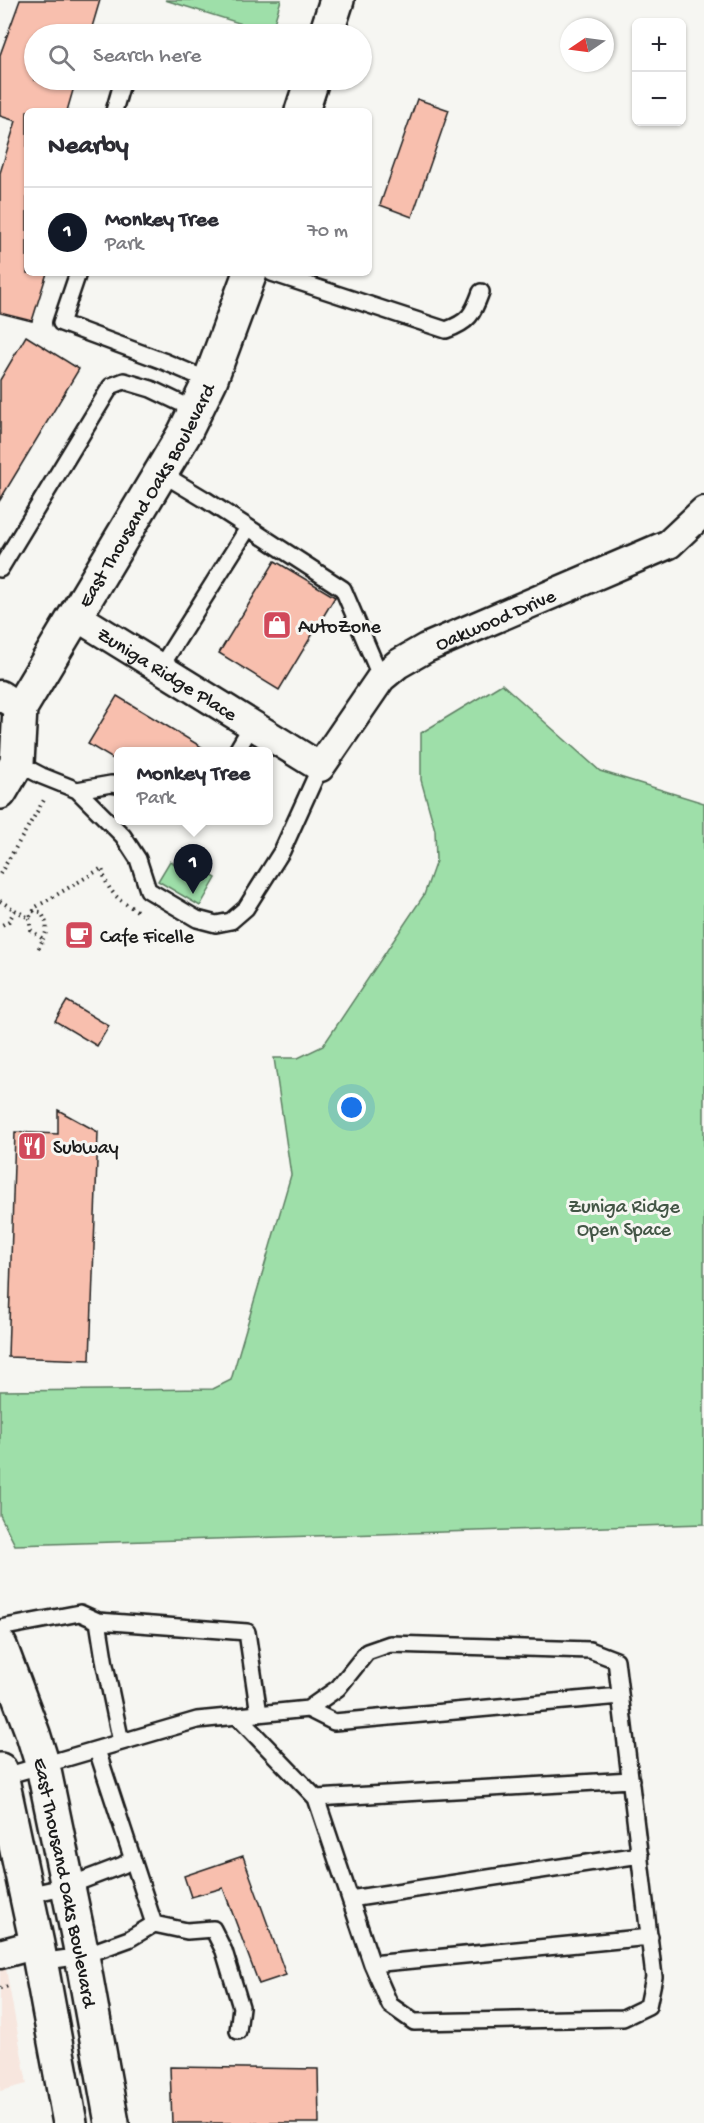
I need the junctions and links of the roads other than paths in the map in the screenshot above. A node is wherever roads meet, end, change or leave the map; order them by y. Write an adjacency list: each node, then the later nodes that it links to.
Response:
1 (337, 0): 2 (main road)
2 (329, 24)
3 (120, 90): 5 (lane)
4 (309, 90): 6 (main road)
5 (115, 108)
6 (303, 108)
7 (77, 276): 11 (lane)
8 (249, 276): 11 (main road, East Thousand Oaks Boulevard)
9 (281, 276): 10 (lane)
10 (481, 292)
11 (210, 381): 12 (main road, East Thousand Oaks Boulevard)
12 (195, 410): 13 (main road, East Thousand Oaks Boulevard); 16 (lane)
13 (161, 473): 15 (lane); 17 (main road, East Thousand Oaks Boulevard)
14 (704, 511): 19 (street, Oakwood Drive)
15 (248, 528): 18 (lane); 19 (lane)
16 (0, 569)
17 (76, 616): 18 (street, Zuniga Ridge Place); 20 (main road, East Thousand Oaks Boulevard)
18 (160, 668): 21 (street, Zuniga Ridge Place)
19 (381, 678): 24 (street, Oakwood Drive)
20 (7, 707): 23 (main road, East Thousand Oaks Boulevard)
21 (252, 725): 22 (lane); 24 (street, Zuniga Ridge Place)
22 (239, 747)
23 (17, 763): 26 (lane); 27 (main road, East Thousand Oaks Boulevard)
24 (320, 767): 26 (lane)
25 (114, 784): 26 (lane)
26 (77, 790)
27 (0, 792)
28 (98, 1621): 29 (lane); 33 (lane); 35 (lane)
29 (0, 1628)
30 (0, 1646): 37 (main road, East Thousand Oaks Boulevard)
31 (620, 1696): 32 (lane); 32 (lane); 38 (lane)
32 (308, 1709): 33 (lane)
33 (259, 1714): 34 (lane)
34 (237, 1716): 35 (lane); 40 (lane)
35 (121, 1742): 36 (lane)
36 (97, 1750): 37 (lane); 42 (lane)
37 (43, 1766): 39 (lane); 43 (main road, East Thousand Oaks Boulevard)
38 (631, 1780): 40 (lane); 41 (lane)
39 (2, 1788): 44 (main road, East Thousand Oaks Boulevard)
40 (316, 1798): 45 (lane)
41 (640, 1855): 45 (lane); 47 (lane)
42 (131, 1859): 43 (lane); 46 (lane)
43 (68, 1886): 44 (lane); 50 (main road, East Thousand Oaks Boulevard)
44 (27, 1894): 48 (main road, East Thousand Oaks Boulevard)
45 (350, 1899): 51 (lane)
46 (154, 1924): 50 (lane); 52 (lane)
47 (650, 1937): 51 (lane); 51 (lane)
48 (39, 1953): 49 (street); 50 (lane); 53 (main road, East Thousand Oaks Boulevard)
49 (0, 1954)
50 (82, 1956): 54 (main road, East Thousand Oaks Boulevard)
51 (372, 1964)
52 (238, 2031)
53 (70, 2123)
54 (112, 2123)

